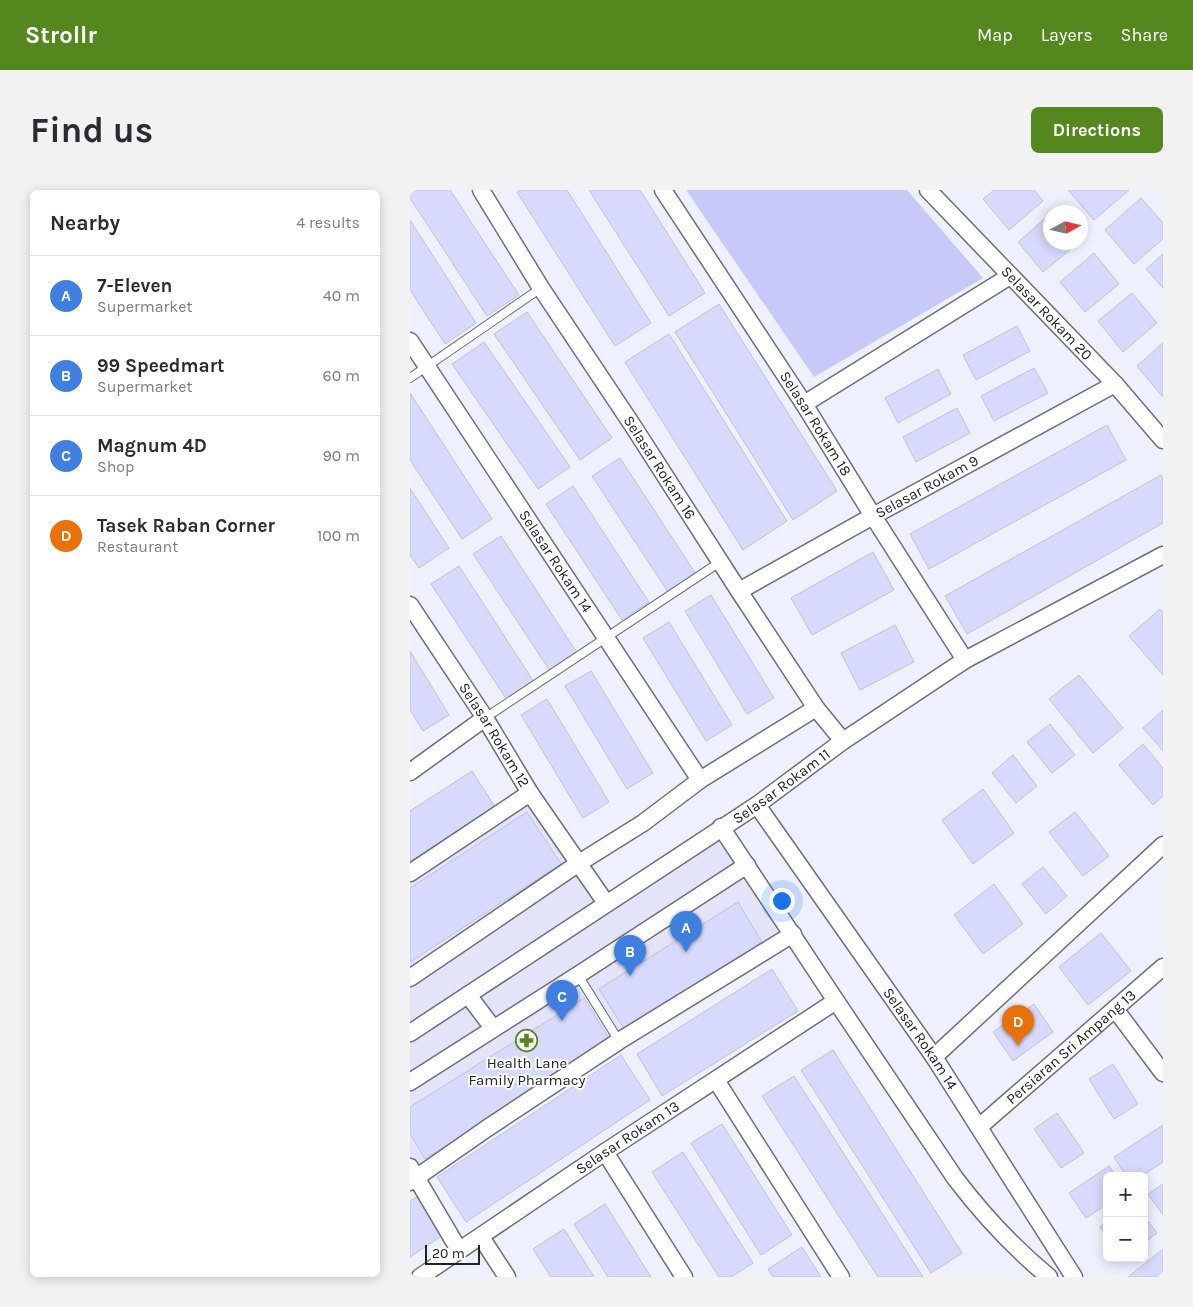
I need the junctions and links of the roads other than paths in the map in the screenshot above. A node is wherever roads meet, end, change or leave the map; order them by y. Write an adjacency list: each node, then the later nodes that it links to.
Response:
1 (481, 190): 5 (street, Selasar Rokam 16)
2 (662, 190): 10 (street, Selasar Rokam 18)
3 (928, 190): 4 (street, Selasar Rokam 20)
4 (1010, 276): 9 (street, Selasar Rokam 20); 10 (street)
5 (541, 288): 7 (lane); 14 (street, Selasar Rokam 16)
6 (410, 341): 7 (street, Selasar Rokam 14)
7 (427, 367): 8 (lane); 17 (street, Selasar Rokam 14)
8 (410, 378)
9 (1115, 384): 11 (street, Selasar Rokam 20); 12 (street, Selasar Rokam 9)
10 (804, 404): 12 (street, Selasar Rokam 18)
11 (1163, 440)
12 (872, 516): 15 (street, Selasar Rokam 9); 18 (street, Selasar Rokam 18)
13 (1163, 555): 18 (street, Selasar Rokam 11)
14 (720, 562): 15 (street, Selasar Rokam 16); 17 (lane)
15 (739, 591): 19 (street, Selasar Rokam 16)
16 (410, 605): 20 (street, Selasar Rokam 12)
17 (606, 639): 20 (lane); 23 (street, Selasar Rokam 14)
18 (965, 660): 21 (street, Selasar Rokam 11)
19 (816, 708): 21 (street, Selasar Rokam 16); 23 (street)
20 (485, 718): 22 (street); 24 (street, Selasar Rokam 12)
21 (843, 742): 25 (street, Selasar Rokam 11)
22 (410, 772)
23 (700, 780): 28 (street)
24 (530, 792): 28 (street, Selasar Rokam 12); 30 (street)
25 (757, 805): 26 (street, Selasar Rokam 11); 42 (street, Selasar Rokam 14)
26 (721, 827): 29 (street); 31 (street, Selasar Rokam 11)
27 (1163, 845): 42 (street)
28 (579, 863): 31 (street, Selasar Rokam 12); 35 (street)
29 (748, 864): 32 (street); 34 (street)
30 (410, 873)
31 (606, 903): 36 (street, Selasar Rokam 11)
32 (793, 934): 37 (street); 41 (street)
33 (1163, 967): 38 (street, Persiaran Sri Ampang 13)
34 (578, 975): 39 (street); 41 (lane)
35 (410, 978)
36 (468, 995): 39 (street); 40 (street, Selasar Rokam 11)
37 (836, 1001): 44 (street, Selasar Rokam 13); 55 (street)
38 (1115, 1009): 43 (street); 46 (street, Persiaran Sri Ampang 13)
39 (493, 1028): 45 (street)
40 (410, 1033)
41 (619, 1042): 48 (street)
42 (934, 1057): 46 (street, Selasar Rokam 14)
43 (1163, 1073)
44 (716, 1080): 47 (street, Selasar Rokam 13); 54 (street)
45 (410, 1082)
46 (979, 1127): 56 (street, Selasar Rokam 14)
47 (605, 1152): 49 (street, Selasar Rokam 13); 53 (street)
48 (412, 1175): 50 (street)
49 (480, 1237): 50 (street, Selasar Rokam 13); 52 (street)
50 (459, 1250): 51 (street, Selasar Rokam 13)
51 (420, 1277)
52 (507, 1277)
53 (684, 1277)
54 (841, 1277)
55 (1049, 1277)
56 (1074, 1277)

